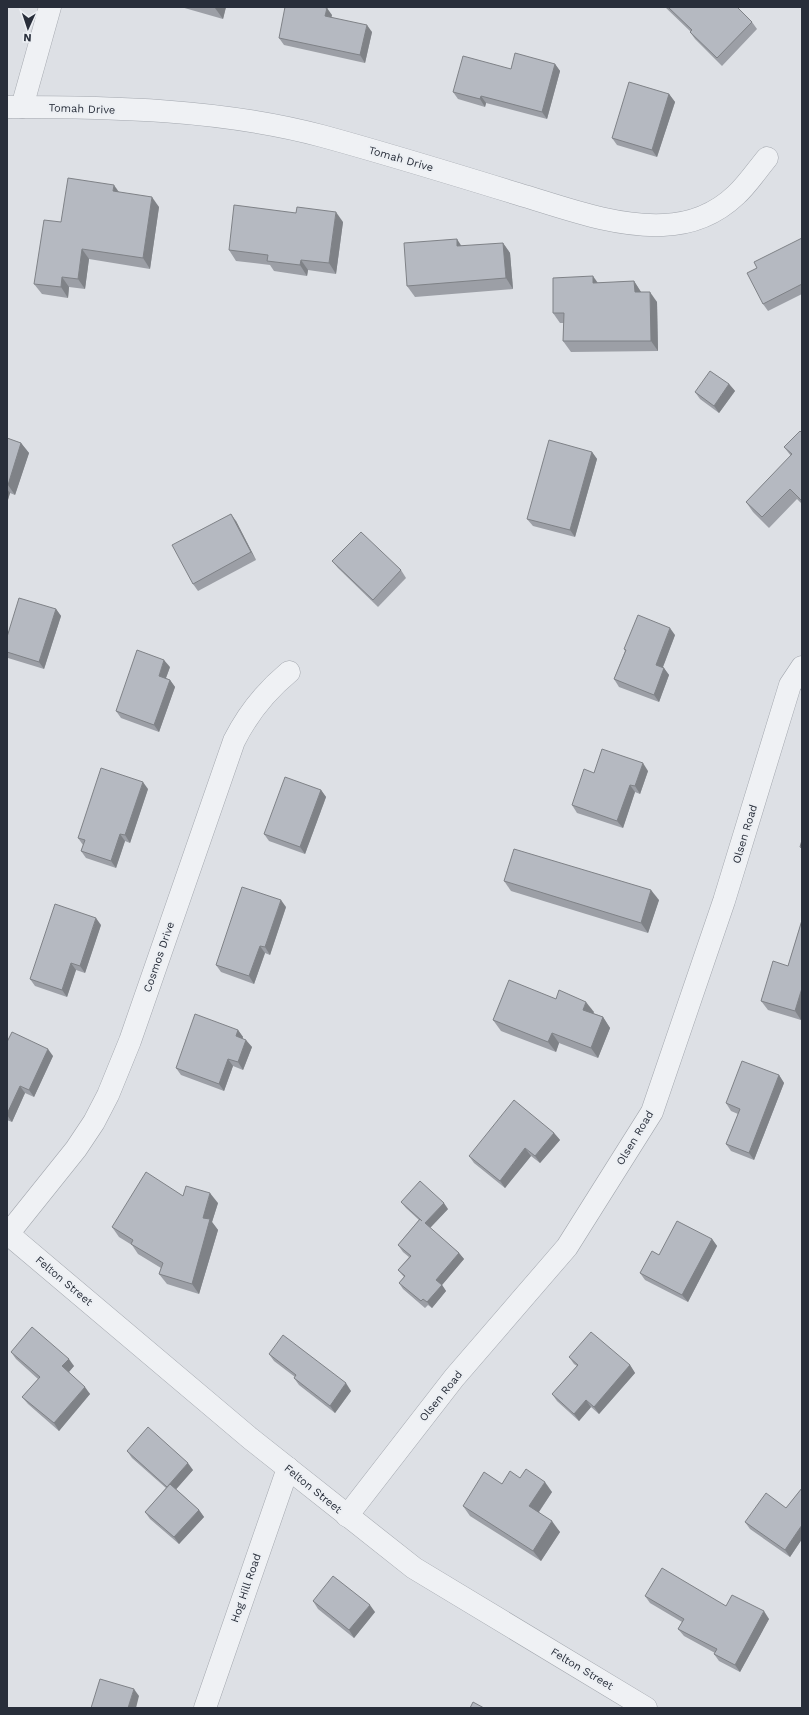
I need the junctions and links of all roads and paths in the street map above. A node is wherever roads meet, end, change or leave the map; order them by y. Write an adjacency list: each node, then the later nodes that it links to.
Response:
1 (50, 7): 2 (street)
2 (15, 107): 3 (street, Tomah Drive)
3 (767, 158)
4 (802, 667): 8 (street, Olsen Road)
5 (289, 672): 6 (street, Cosmos Drive)
6 (8, 1233): 7 (street, Felton Street)
7 (288, 1468): 8 (street, Felton Street); 9 (street, Hog Hill Road)
8 (347, 1516): 10 (street, Felton Street)
9 (205, 1708)
10 (646, 1708)

